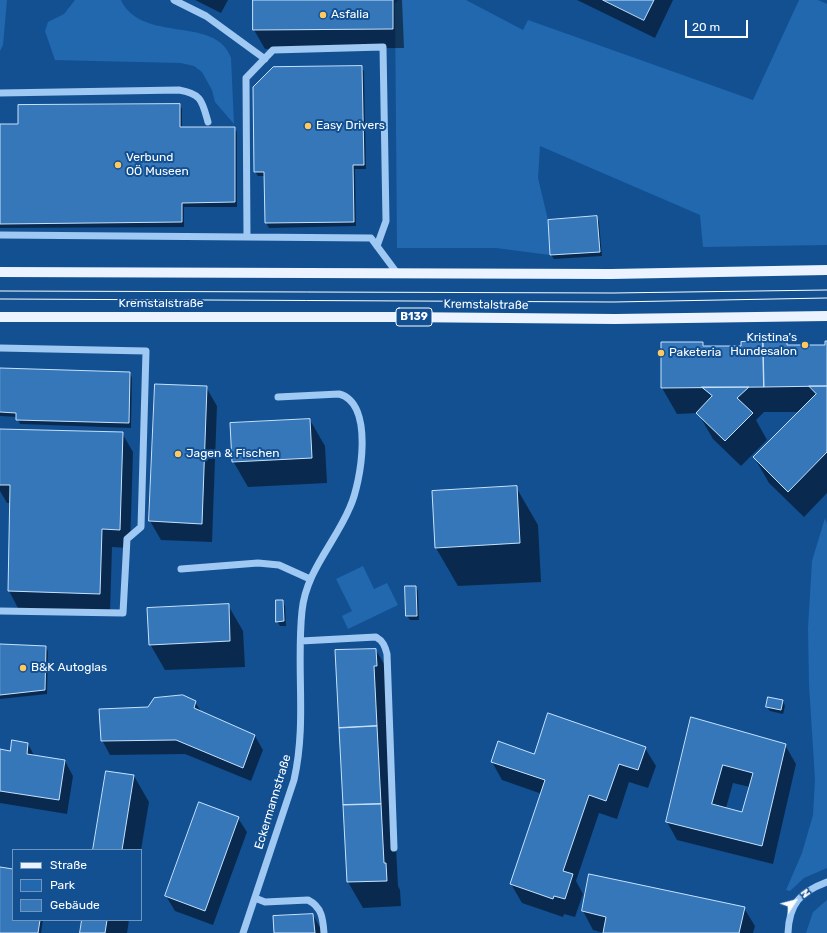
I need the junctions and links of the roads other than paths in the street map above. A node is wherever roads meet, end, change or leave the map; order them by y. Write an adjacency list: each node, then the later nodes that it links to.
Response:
1 (174, 0): 2 (street)
2 (265, 59): 6 (street); 7 (street)
3 (0, 93): 4 (street)
4 (208, 122)
5 (0, 236): 6 (street)
6 (248, 238): 7 (street)
7 (377, 246): 10 (street)
8 (827, 270): 10 (main road)
9 (0, 272): 10 (main road)
10 (396, 273)
11 (827, 316): 12 (main road, Kremstalstraße / B139)
12 (0, 317)
13 (0, 348): 17 (street)
14 (278, 397): 16 (street, Eckermannstraße)
15 (181, 569): 16 (street)
16 (310, 579): 18 (street, Eckermannstraße)
17 (0, 611)
18 (301, 642): 19 (street); 21 (street, Eckermannstraße)
19 (394, 848)
20 (827, 882): 24 (street)
21 (255, 898): 22 (street, Eckermannstraße); 23 (street)
22 (243, 933)
23 (324, 933)
24 (788, 933)

